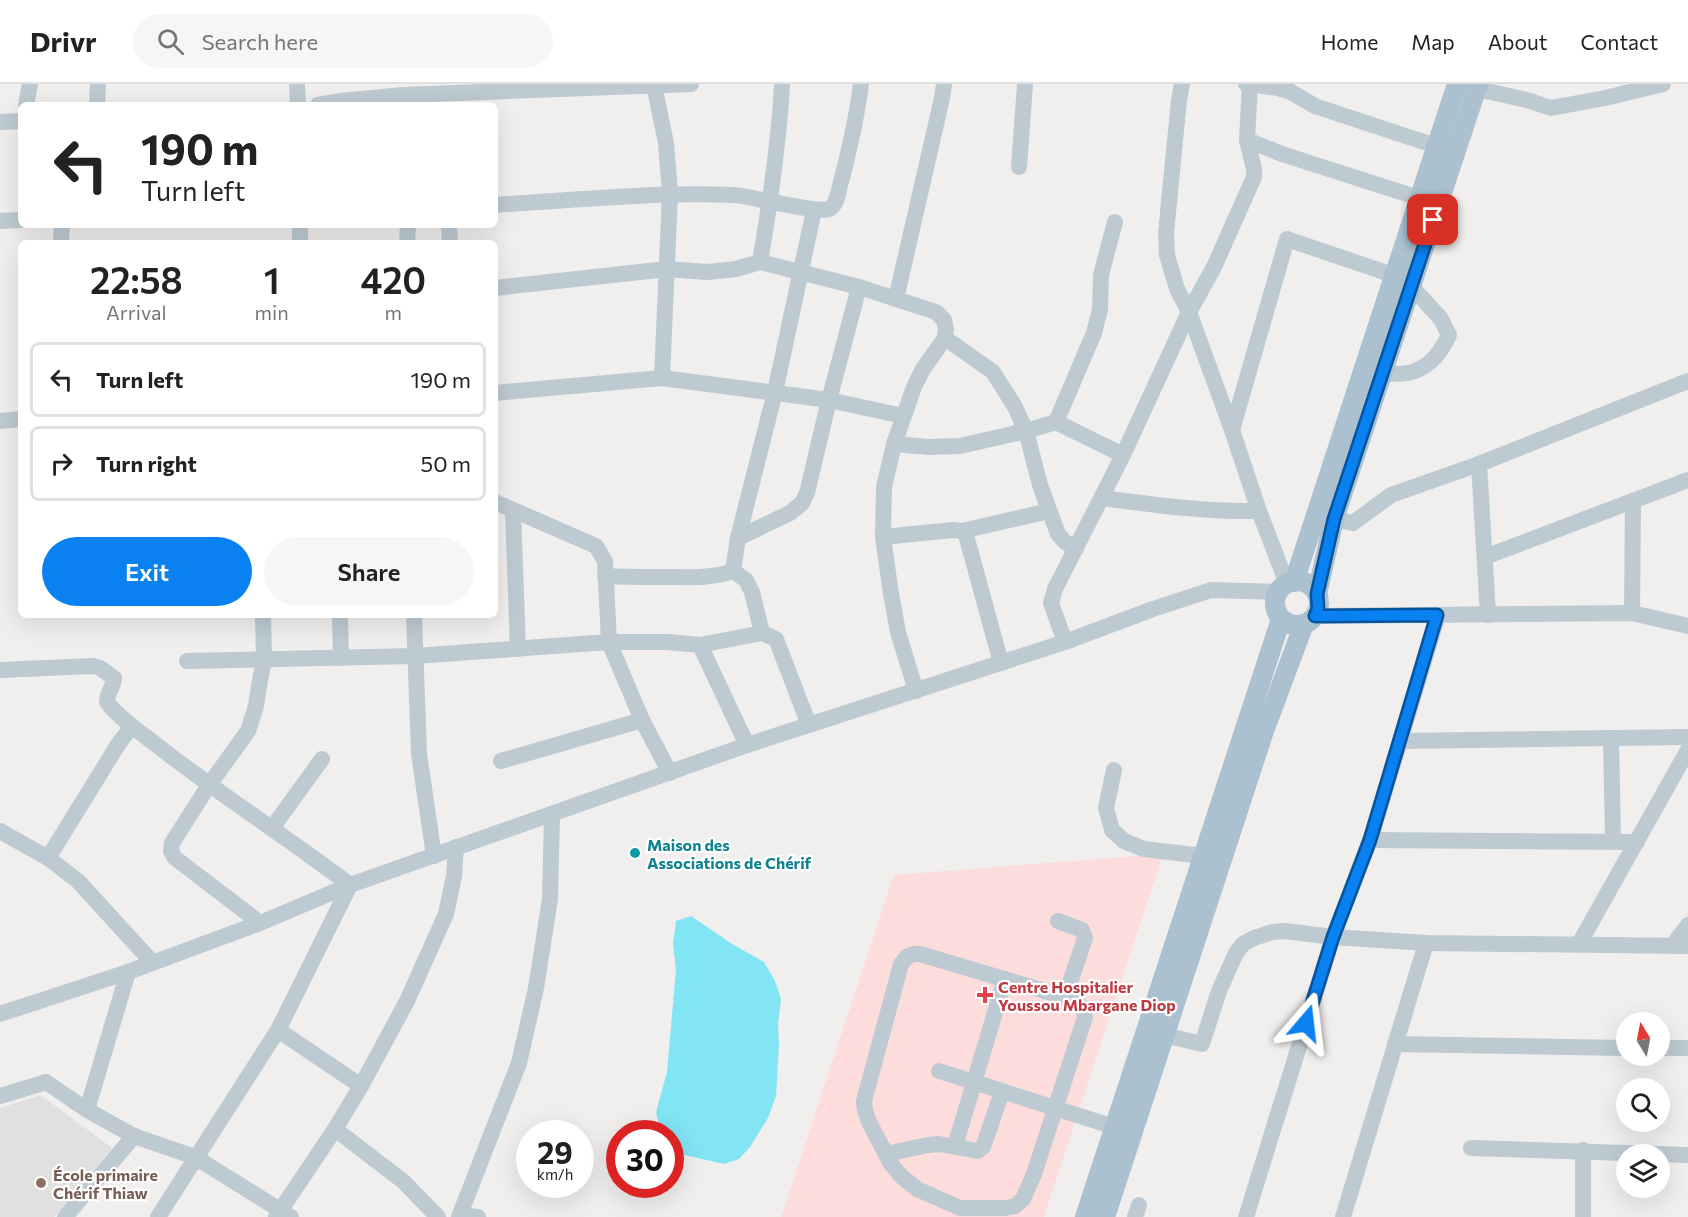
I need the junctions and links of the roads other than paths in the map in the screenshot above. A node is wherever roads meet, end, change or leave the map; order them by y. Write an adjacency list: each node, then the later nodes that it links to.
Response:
1 (30, 84): 17 (street)
2 (98, 84): 18 (street)
3 (297, 84): 19 (street)
4 (691, 84): 13 (street)
5 (782, 84): 28 (street)
6 (861, 84): 30 (street)
7 (944, 84): 41 (street)
8 (1025, 84): 25 (street)
9 (1182, 84): 42 (street)
10 (1255, 84): 23 (street); 24 (street)
11 (1457, 84): 24 (main road)
12 (1663, 84): 14 (street)
13 (654, 85): 15 (street); 26 (street)
14 (1478, 86): 38 (main road)
15 (461, 89): 16 (street)
16 (404, 100): 20 (street)
17 (27, 102)
18 (97, 102)
19 (298, 102)
20 (335, 102)
21 (18, 121): 22 (street)
22 (0, 122)
23 (1247, 140): 27 (street); 42 (street)
24 (1436, 147): 27 (main road)
25 (1019, 166)
26 (670, 193): 28 (street); 29 (street); 35 (street)
27 (1419, 198): 37 (main road)
28 (771, 201): 30 (street); 34 (street)
29 (498, 205)
30 (814, 210): 36 (street)
31 (18, 220): 32 (street)
32 (0, 221)
33 (1115, 222): 53 (street)
34 (760, 262): 35 (street); 36 (street)
35 (667, 269): 40 (street); 45 (street)
36 (802, 272): 39 (street); 47 (street)
37 (1393, 275): 54 (street); 74 (main road)
38 (1411, 286): 44 (main road); 44 (street)
39 (859, 287): 41 (street); 49 (street)
40 (498, 288)
41 (896, 299): 43 (street)
42 (1189, 312): 54 (street); 57 (street)
43 (945, 338): 50 (street); 55 (street)
44 (1382, 374): 66 (main road)
45 (662, 378): 47 (street); 48 (street)
46 (1688, 381): 58 (street)
47 (775, 392): 49 (street); 69 (street)
48 (498, 393)
49 (829, 400): 50 (street); 69 (street)
50 (903, 416): 56 (street)
51 (18, 419): 52 (street)
52 (0, 421)
53 (1056, 422): 55 (street); 57 (street)
54 (1232, 430): 65 (street)
55 (1026, 431): 56 (street); 64 (street)
56 (894, 444): 68 (street)
57 (1123, 455): 60 (street)
58 (1479, 465): 66 (street); 71 (street)
59 (1688, 480): 61 (street)
60 (1102, 498): 65 (street); 70 (street)
61 (1634, 501): 71 (street); 76 (street)
62 (498, 503): 63 (street)
63 (513, 510): 73 (street); 89 (street)
64 (1049, 511): 67 (street); 70 (street)
65 (1259, 511): 74 (street)
66 (1334, 519): 75 (main road)
67 (962, 531): 68 (street); 94 (street)
68 (883, 537): 96 (street)
69 (738, 538): 72 (street)
70 (1076, 549): 87 (street)
71 (1485, 557): 78 (street)
72 (733, 571): 73 (street); 85 (street)
73 (605, 576): 86 (street)
74 (1286, 586): 75 (main road); 82 (main road); 87 (street)
75 (1317, 594): 83 (main road)
76 (1632, 613): 78 (street); 84 (street)
77 (1437, 615): 78 (street); 83 (street); 102 (street)
78 (1488, 615)
79 (263, 618): 92 (street)
80 (340, 618): 91 (street)
81 (414, 618): 90 (street)
82 (1281, 619): 83 (main road); 118 (main road)
83 (1310, 620): 134 (main road)
84 (1688, 626)
85 (762, 633): 88 (street); 98 (street)
86 (609, 642): 88 (street); 89 (street); 97 (street)
87 (1065, 642): 94 (street)
88 (700, 645): 103 (street)
89 (518, 649): 90 (street)
90 (415, 656): 91 (street); 117 (street)
91 (341, 658): 92 (street)
92 (264, 660): 93 (street); 109 (street)
93 (187, 661)
94 (1000, 663): 96 (street)
95 (0, 670): 99 (street)
96 (916, 691): 98 (street)
97 (642, 720): 106 (street); 108 (street)
98 (809, 725): 103 (street)
99 (132, 726): 109 (street); 119 (street)
100 (1688, 737): 101 (street)
101 (1611, 738): 102 (street); 114 (street)
102 (1400, 741): 113 (street)
103 (747, 745): 108 (street)
104 (1688, 750): 115 (street)
105 (322, 759): 111 (street)
106 (501, 761)
107 (1114, 770): 118 (street)
108 (669, 773): 110 (street)
109 (209, 785): 111 (street); 122 (street)
110 (552, 815): 116 (street); 156 (street)
111 (272, 828): 120 (street)
112 (0, 831): 119 (street)
113 (1370, 840): 114 (street); 124 (street)
114 (1613, 842): 115 (street)
115 (1636, 842): 126 (street)
116 (456, 847): 117 (street); 141 (street)
117 (434, 856): 120 (street)
118 (1203, 856): 147 (main road)
119 (48, 858): 128 (street)
120 (350, 885): 122 (street); 133 (street)
121 (1058, 921): 131 (street)
122 (260, 923): 128 (street)
123 (1688, 925): 127 (street)
124 (1333, 937): 125 (street); 134 (street); 163 (street)
125 (1426, 943): 126 (street); 135 (street)
126 (1579, 944): 127 (street)
127 (1680, 946)
128 (152, 962): 129 (street)
129 (128, 972): 132 (street); 145 (street)
130 (1005, 979): 131 (street); 140 (street); 152 (street)
131 (1065, 997): 144 (street)
132 (0, 1014)
133 (278, 1030): 141 (street); 154 (street)
134 (1164, 1035): 147 (main road)
135 (1395, 1044): 136 (street); 164 (street)
136 (1616, 1048)
137 (1670, 1048): 138 (street)
138 (1688, 1048)
139 (939, 1071): 140 (street)
140 (975, 1083): 142 (street); 149 (street)
141 (361, 1086): 146 (street)
142 (1002, 1092): 144 (street); 149 (street)
143 (0, 1096): 145 (street)
144 (1055, 1108): 147 (street); 152 (street)
145 (87, 1110): 148 (street)
146 (335, 1129): 155 (street); 159 (street)
147 (1123, 1130): 161 (main road); 162 (main road)
148 (134, 1136): 154 (street); 157 (street)
149 (956, 1146): 152 (street)
150 (1471, 1148): 151 (street)
151 (1583, 1150): 153 (street); 165 (street)
152 (886, 1154)
153 (1688, 1155)
154 (195, 1157): 155 (street); 158 (street)
155 (283, 1215)
156 (459, 1216): 160 (street)
157 (65, 1217)
158 (158, 1217)
159 (438, 1217)
160 (478, 1217)
161 (1085, 1217)
162 (1105, 1217)
163 (1246, 1217)
164 (1343, 1217)
165 (1583, 1217)

